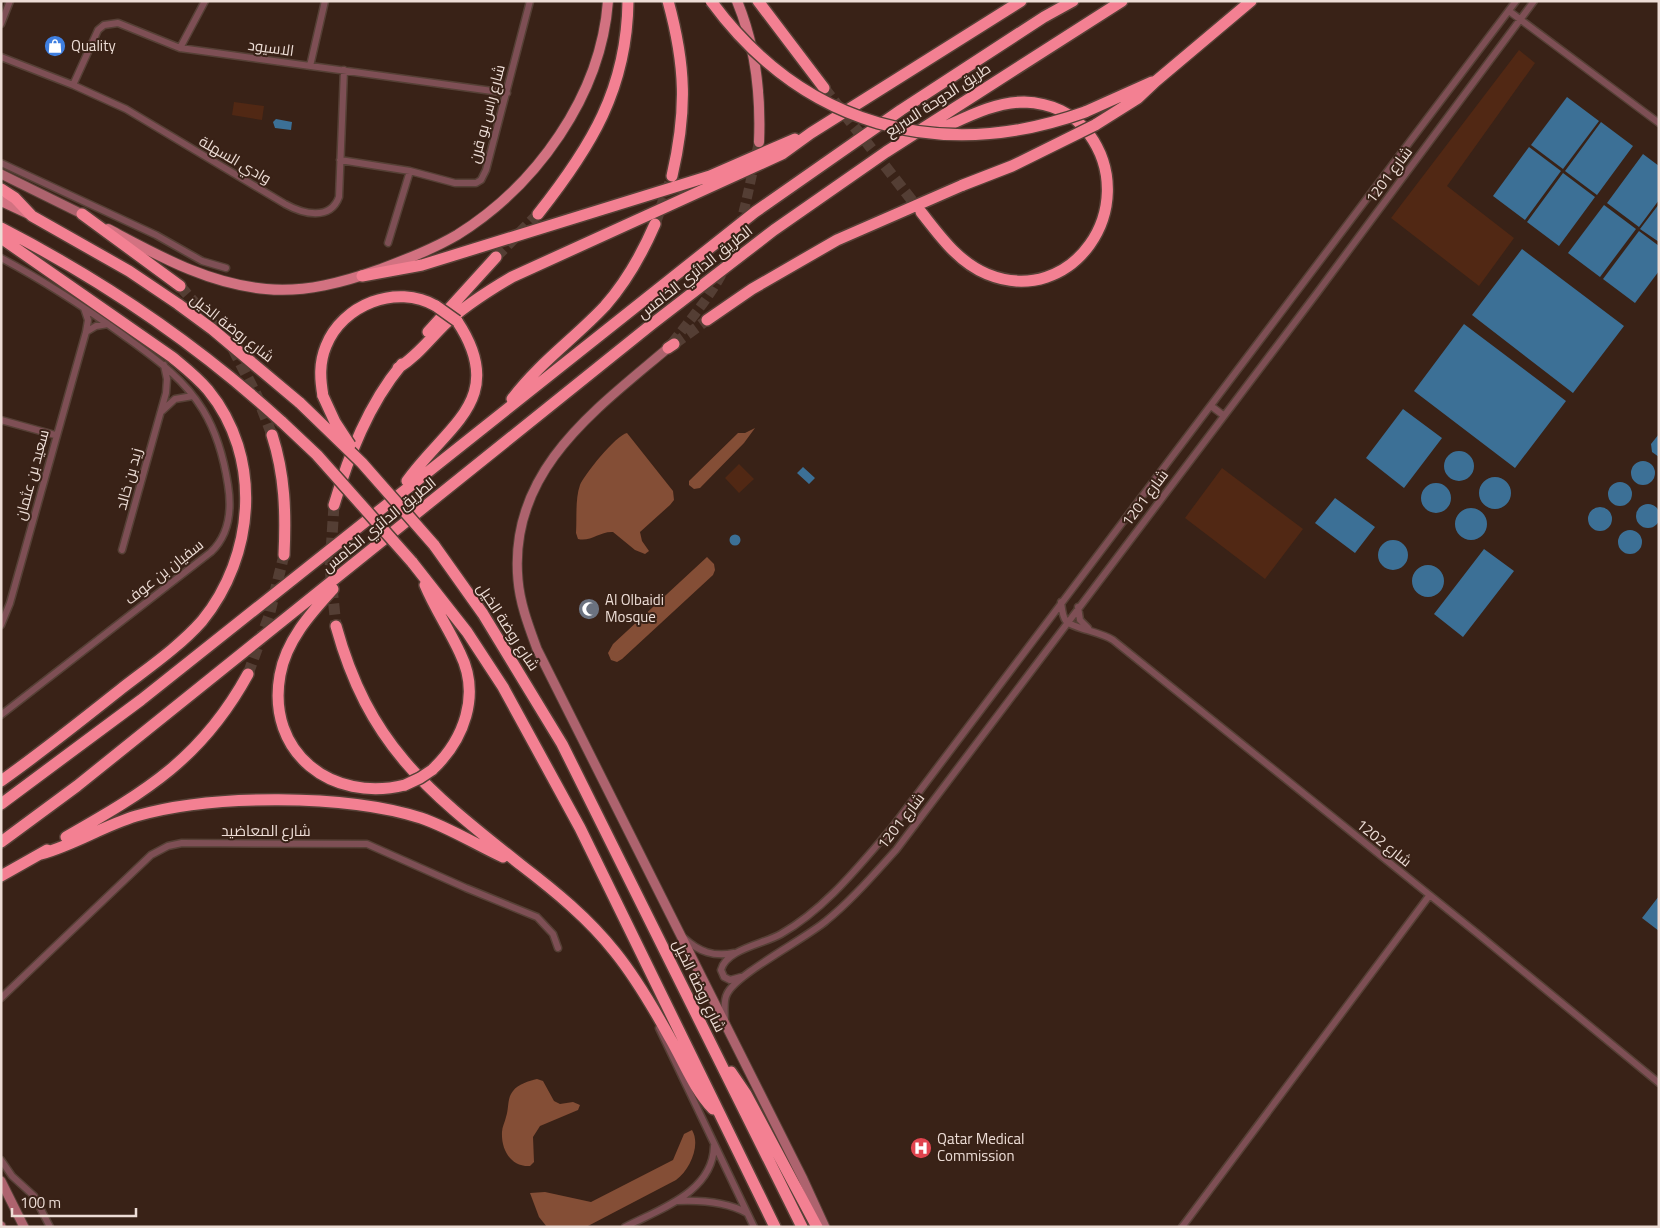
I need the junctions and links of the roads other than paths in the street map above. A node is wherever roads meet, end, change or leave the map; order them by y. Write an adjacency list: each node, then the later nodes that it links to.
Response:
1 (10, 1): 19 (street)
2 (205, 1): 20 (street)
3 (324, 1): 22 (street)
4 (530, 1): 27 (street, شارع راس بو قرن)
5 (608, 1): 52 (main road)
6 (628, 1): 42 (highway)
7 (668, 1): 36 (highway)
8 (711, 1): 24 (highway, bridge)
9 (737, 1): 30 (main road)
10 (758, 1): 26 (highway)
11 (1021, 1): 29 (highway)
12 (1073, 1): 39 (highway, طريق الدوحة السريع)
13 (1122, 1): 31 (highway, طريق الدوحة السريع)
14 (1250, 1): 24 (highway)
15 (1516, 1): 17 (street, شارع 1201)
16 (1534, 1): 18 (street, شارع 1201)
17 (1508, 11): 18 (street); 62 (street, شارع 1201)
18 (1521, 20): 28 (street); 65 (street, شارع 1201)
19 (1, 24)
20 (180, 48): 22 (street, الاسيود); 25 (street, الاسيود)
21 (1, 57): 25 (street, وادي السهلة)
22 (310, 66): 23 (street, الاسيود)
23 (344, 70): 27 (street, الاسيود); 32 (street, وادي السهلة)
24 (1156, 81): 55 (highway, bridge)
25 (73, 84): 32 (street, وادي السهلة)
26 (824, 88)
27 (506, 94): 34 (street, شارع راس بو قرن)
28 (1659, 123)
29 (811, 132): 52 (highway); 60 (highway)
30 (759, 142)
31 (886, 152): 40 (highway); 46 (highway, طريق الدوحة السريع)
32 (340, 160): 34 (street, شارع راس بو قرن)
33 (1, 164): 51 (street)
34 (410, 171): 48 (street)
35 (1, 174): 41 (street)
36 (672, 176)
37 (1, 188): 43 (highway)
38 (1, 201): 43 (main road, شارع روضة الخيل)
39 (755, 212): 63 (highway, الطريق الدائري الخامس)
40 (922, 212)
41 (82, 214): 52 (main road); 53 (highway)
42 (538, 214)
43 (32, 216): 69 (highway, شارع روضة الخيل, bridge)
44 (655, 224): 63 (highway)
45 (1, 228): 75 (highway, bridge)
46 (774, 230): 74 (highway, الطريق الدائري الخامس)
47 (1, 238): 84 (highway)
48 (388, 243)
49 (496, 257): 60 (highway)
50 (1, 258): 54 (street, سفيان بن عوف)
51 (226, 268)
52 (362, 276)
53 (180, 286)
54 (84, 308): 56 (street, سفيان بن عوف); 57 (street, سعيد بن عثمان)
55 (707, 320)
56 (108, 324): 57 (street); 59 (street, سفيان بن عوف)
57 (86, 332): 67 (street, سعيد بن عثمان)
58 (671, 345): 91 (street, شارع روضة الخيل)
59 (164, 365): 61 (street, سفيان بن عوف); 64 (street, زيد بن خالد)
60 (398, 368): 71 (highway)
61 (193, 396): 64 (street); 83 (street, سفيان بن عوف)
62 (1211, 406): 65 (street); 76 (street, شارع 1201)
63 (502, 412): 70 (highway, الطريق الدائري الخامس)
64 (159, 414): 72 (street, زيد بن خالد)
65 (1223, 415): 77 (street, شارع 1201)
66 (1, 420): 67 (street)
67 (56, 435): 79 (street, سعيد بن عثمان)
68 (272, 435): 73 (highway)
69 (362, 463): 70 (highway, bridge); 98 (highway, شارع روضة الخيل, bridge)
70 (401, 491): 85 (highway, الطريق الدائري الخامس)
71 (334, 505)
72 (122, 550)
73 (284, 555)
74 (354, 565): 75 (highway, bridge); 86 (highway, الطريق الدائري الخامس)
75 (420, 572): 100 (highway)
76 (1061, 602): 78 (street); 93 (street, شارع 1201)
77 (1078, 607): 78 (street, شارع 1201); 81 (street)
78 (1067, 622): 81 (street, شارع 1202); 94 (street, شارع 1201)
79 (1, 626)
80 (336, 626): 88 (highway)
81 (1089, 629): 90 (street, شارع 1202)
82 (248, 674): 87 (highway)
83 (2, 711)
84 (1, 781)
85 (1, 804)
86 (1, 842)
87 (41, 854): 88 (highway); 89 (highway)
88 (523, 866): 96 (highway)
89 (1, 876)
90 (1429, 896): 99 (street, شارع 1202); 114 (street)
91 (677, 932): 93 (street, شارع 1201); 97 (street, شارع روضة الخيل)
92 (558, 948): 95 (street, شارع المعاضيد)
93 (740, 952): 94 (street, شارع 1201)
94 (743, 977): 97 (street, شارع 1201)
95 (1, 998)
96 (652, 1008): 100 (highway); 101 (street)
97 (724, 1024): 113 (street, شارع روضة الخيل)
98 (713, 1049): 111 (highway, شارع روضة الخيل); 112 (highway)
99 (1659, 1083)
100 (723, 1119): 110 (highway)
101 (714, 1144): 104 (street); 105 (street)
102 (1, 1160): 107 (street)
103 (1, 1181): 106 (street)
104 (677, 1201): 105 (street); 108 (street)
105 (747, 1213): 109 (street)
106 (24, 1227)
107 (50, 1227)
108 (625, 1227)
109 (754, 1227)
110 (775, 1227)
111 (802, 1227)
112 (817, 1227)
113 (825, 1227)
114 (1182, 1227)

